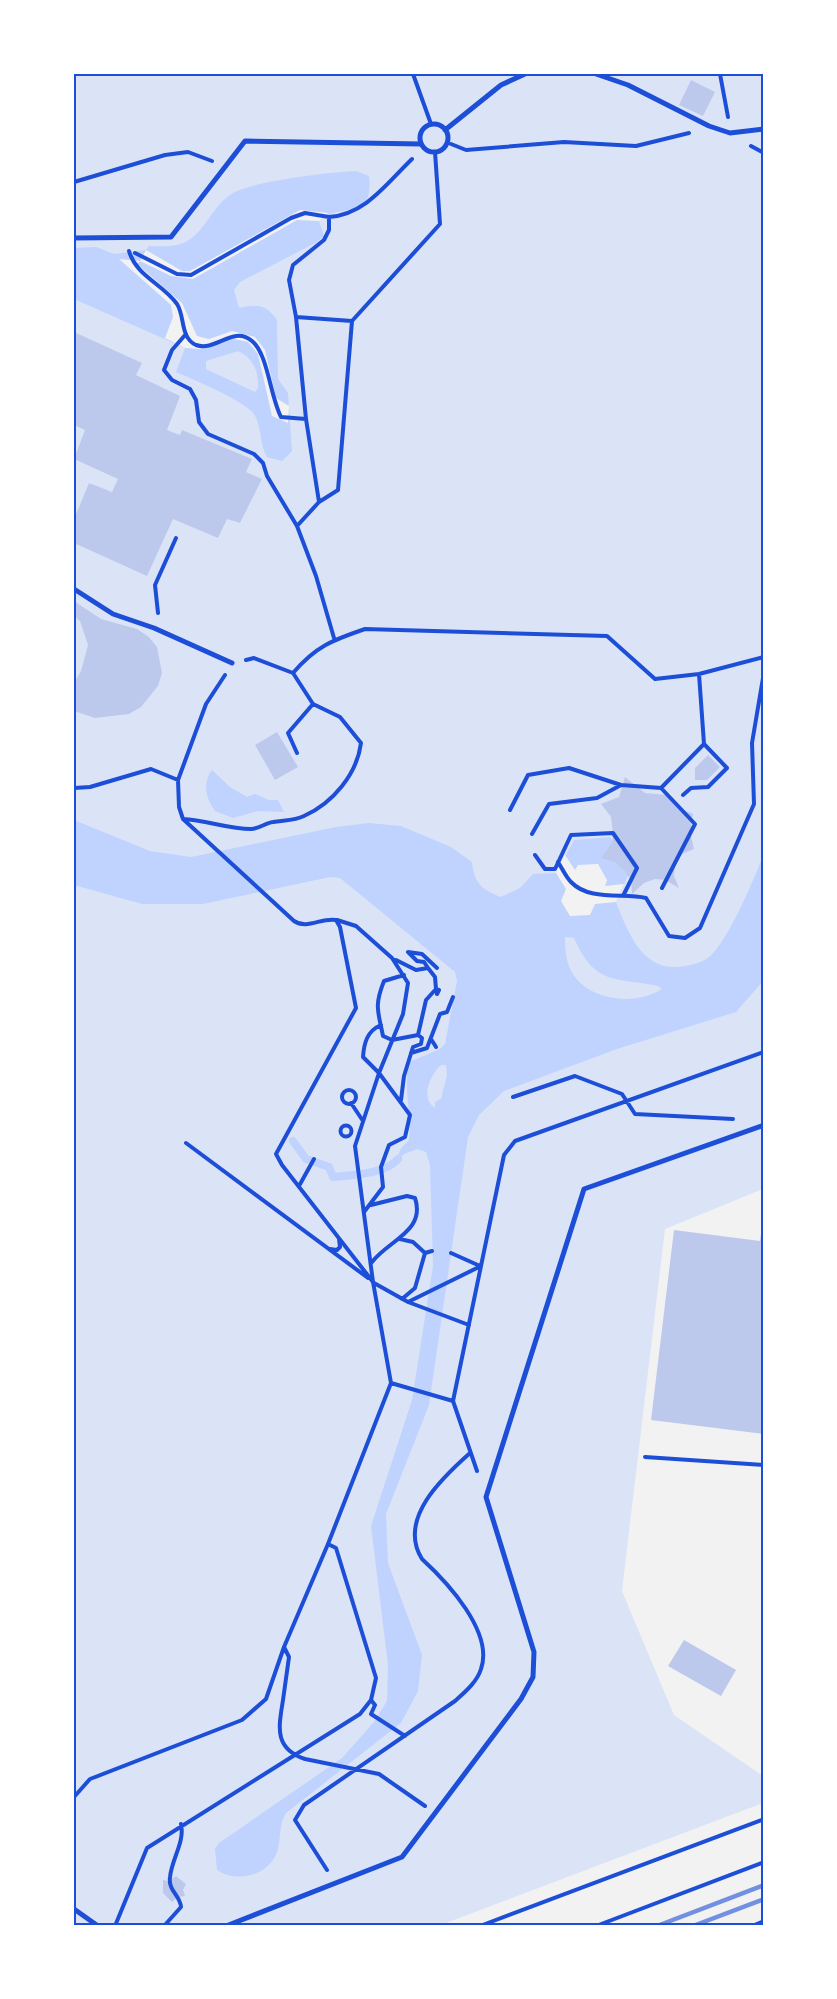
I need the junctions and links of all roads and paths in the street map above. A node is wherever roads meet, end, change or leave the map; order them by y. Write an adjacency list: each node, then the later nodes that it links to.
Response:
1 (413, 74): 5 (path)
2 (525, 74): 8 (street)
3 (596, 74): 6 (street)
4 (720, 74): 9 (path)
5 (432, 124): 8 (street); 11 (street)
6 (709, 126): 9 (street); 10 (path)
7 (764, 129): 9 (street)
8 (445, 130): 10 (street)
9 (730, 133)
10 (447, 142): 12 (street)
11 (422, 146): 12 (street); 13 (street); 15 (path)
12 (435, 152): 18 (path)
13 (224, 166): 14 (path); 16 (street)
14 (74, 182)
15 (327, 217): 17 (path); 19 (path)
16 (74, 238)
17 (296, 317): 18 (path); 20 (path)
18 (352, 321): 21 (path)
19 (186, 334): 20 (path); 22 (path)
20 (306, 419): 21 (path)
21 (319, 502): 22 (path)
22 (297, 526): 26 (path)
23 (176, 538): 25 (path)
24 (74, 589): 25 (street)
25 (154, 628): 28 (street)
26 (334, 638): 30 (path); 31 (path)
27 (764, 657): 31 (path)
28 (232, 663): 30 (path); 35 (path)
29 (764, 672): 46 (path)
30 (293, 673): 32 (path)
31 (699, 674): 33 (path)
32 (313, 704): 34 (path); 41 (path)
33 (705, 744): 38 (path); 39 (path)
34 (297, 753)
35 (178, 780): 37 (path); 41 (path)
36 (621, 785): 38 (path); 40 (path); 42 (path)
37 (74, 788)
38 (661, 788): 45 (path)
39 (683, 795)
40 (510, 810)
41 (183, 819): 47 (path)
42 (532, 834)
43 (535, 855): 44 (path)
44 (560, 863): 46 (path); 46 (path)
45 (662, 888)
46 (622, 894)
47 (336, 920): 48 (path); 72 (path)
48 (392, 958): 49 (path); 51 (path)
49 (428, 968): 50 (path); 54 (path)
50 (437, 968)
51 (404, 975): 53 (path); 56 (path)
52 (453, 997): 55 (path)
53 (381, 1025): 56 (path); 60 (path)
54 (418, 1035): 56 (path); 59 (path)
55 (430, 1039): 57 (path); 59 (path)
56 (392, 1040): 60 (path)
57 (436, 1047)
58 (764, 1052): 63 (path)
59 (411, 1053): 62 (path)
60 (379, 1073): 62 (path); 65 (path)
61 (513, 1097): 63 (path)
62 (400, 1101): 73 (path)
63 (627, 1102): 67 (path); 82 (path)
64 (351, 1103): 65 (path)
65 (363, 1122): 69 (path)
66 (764, 1125): 67 (street)
67 (747, 1132): 92 (street)
68 (349, 1135): 69 (path)
69 (358, 1138): 74 (path)
70 (186, 1143): 77 (path)
71 (314, 1159): 72 (path)
72 (299, 1186): 75 (path)
73 (369, 1205): 74 (path); 76 (path)
74 (364, 1212): 81 (path)
75 (339, 1239): 77 (path); 83 (path)
76 (400, 1239): 79 (path); 81 (path)
77 (329, 1249): 83 (path)
78 (432, 1251): 79 (path)
79 (425, 1253): 84 (path)
80 (451, 1253): 82 (path)
81 (372, 1262): 83 (path)
82 (481, 1266): 85 (path); 86 (path)
83 (374, 1282): 84 (path); 87 (path)
84 (402, 1299): 85 (path)
85 (415, 1301): 86 (path)
86 (469, 1325): 88 (path)
87 (391, 1383): 88 (path); 93 (path)
88 (453, 1401): 89 (path)
89 (471, 1452): 92 (path); 96 (path)
90 (645, 1457): 91 (path)
91 (764, 1465)
92 (486, 1497): 100 (street)
93 (328, 1544): 94 (path); 95 (path)
94 (284, 1647): 97 (path); 99 (path)
95 (371, 1700): 96 (path); 97 (path)
96 (405, 1736): 98 (path)
97 (294, 1755): 98 (path); 102 (path)
98 (358, 1768): 100 (path); 104 (path)
99 (74, 1797)
100 (435, 1814): 104 (street)
101 (764, 1819): 111 (path)
102 (181, 1824): 108 (path); 109 (path)
103 (764, 1862): 112 (path)
104 (336, 1883): 110 (street)
105 (74, 1910): 107 (street)
106 (764, 1921): 113 (path)
107 (98, 1926)
108 (115, 1926)
109 (164, 1926)
110 (226, 1926)
111 (480, 1926)
112 (596, 1926)
113 (752, 1926)

